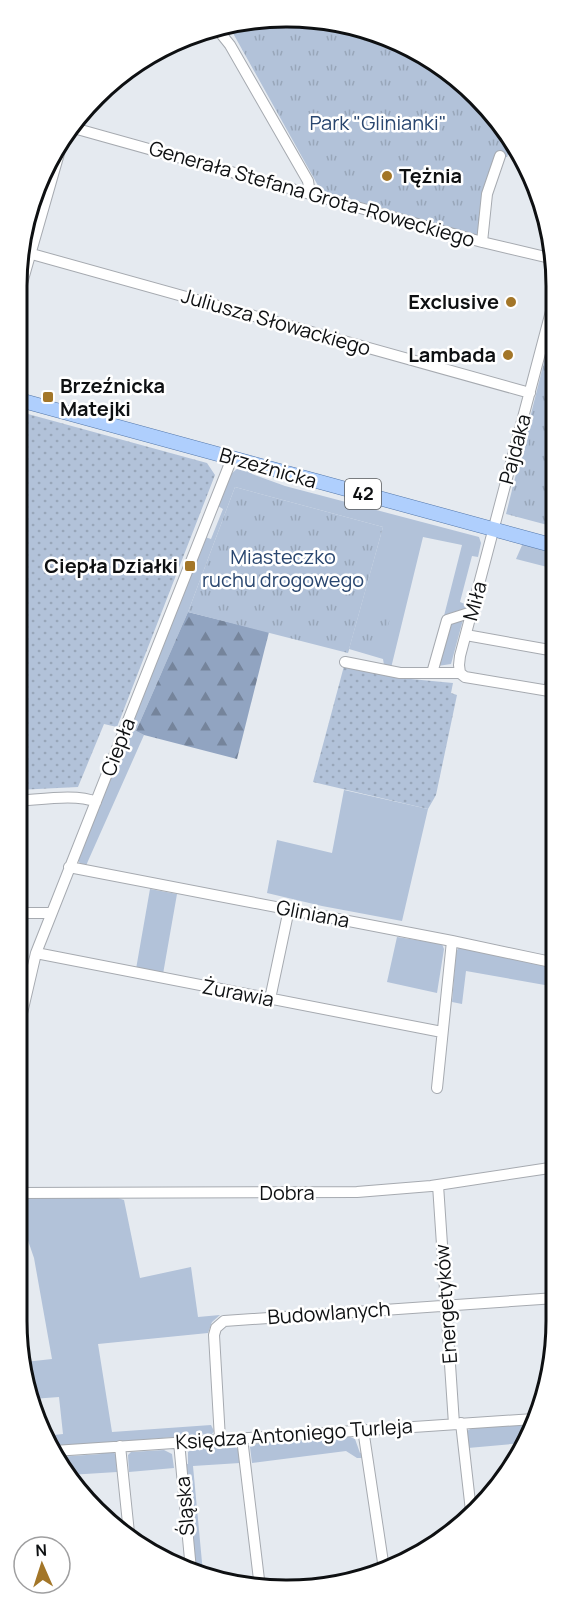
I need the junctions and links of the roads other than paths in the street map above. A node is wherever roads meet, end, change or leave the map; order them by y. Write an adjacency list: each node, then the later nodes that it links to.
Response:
1 (222, 35): 5 (street)
2 (80, 130): 5 (street, Generała Stefana Grota-Roweckiego)
3 (500, 156): 7 (street)
4 (49, 183): 6 (street)
5 (310, 194): 7 (street, Generała Stefana Grota-Roweckiego)
6 (33, 231)
7 (482, 242): 9 (street, Generała Stefana Grota-Roweckiego)
8 (29, 254): 11 (street, Juliusza Słowackiego)
9 (544, 257)
10 (546, 331): 11 (street, Pajdaka)
11 (530, 393): 14 (street, Pajdaka)
12 (27, 402): 13 (main road, Brzeźnicka / 42)
13 (232, 458): 14 (main road, Brzeźnicka / 42); 24 (street, Ciepła)
14 (495, 529): 15 (main road, Brzeźnicka / 42); 16 (street, Miła)
15 (546, 543)
16 (472, 612): 17 (street, Miła); 20 (street)
17 (466, 635): 18 (street); 21 (street, Miła)
18 (546, 649)
19 (345, 662): 20 (street)
20 (432, 673): 21 (street)
21 (460, 673): 22 (street)
22 (546, 691)
23 (27, 800): 24 (street)
24 (96, 802): 25 (street, Ciepła)
25 (69, 867): 26 (street, Gliniana); 28 (street, Ciepła)
26 (289, 909): 29 (street, Gliniana); 33 (street)
27 (27, 913): 28 (street)
28 (51, 913): 30 (street, Ciepła)
29 (452, 940): 31 (street, Gliniana); 34 (street)
30 (36, 953): 32 (street, Ciepła); 33 (street, Żurawia)
31 (546, 961)
32 (27, 992)
33 (270, 999): 34 (street, Żurawia)
34 (442, 1032): 35 (street)
35 (437, 1088)
36 (546, 1169): 37 (street, Dobra)
37 (438, 1185): 38 (street, Dobra); 40 (street, Energetyków)
38 (27, 1193)
39 (546, 1299): 40 (street, Budowlanych)
40 (446, 1305): 42 (street, Energetyków); 45 (street, Budowlanych)
41 (525, 1421): 42 (street, Księdza Antoniego Turleja)
42 (458, 1423): 43 (street, Księdza Antoniego Turleja); 49 (street, Energetyków)
43 (363, 1429): 44 (street, Księdza Antoniego Turleja); 52 (street)
44 (242, 1438): 45 (street, Księdza Antoniego Turleja); 53 (street)
45 (220, 1439): 46 (street, Księdza Antoniego Turleja)
46 (179, 1442): 47 (street, Księdza Antoniego Turleja); 51 (street, Śląska)
47 (120, 1446): 48 (street, Księdza Antoniego Turleja); 50 (street)
48 (62, 1450)
49 (470, 1504)
50 (128, 1525)
51 (190, 1561)
52 (383, 1561)
53 (259, 1578)

